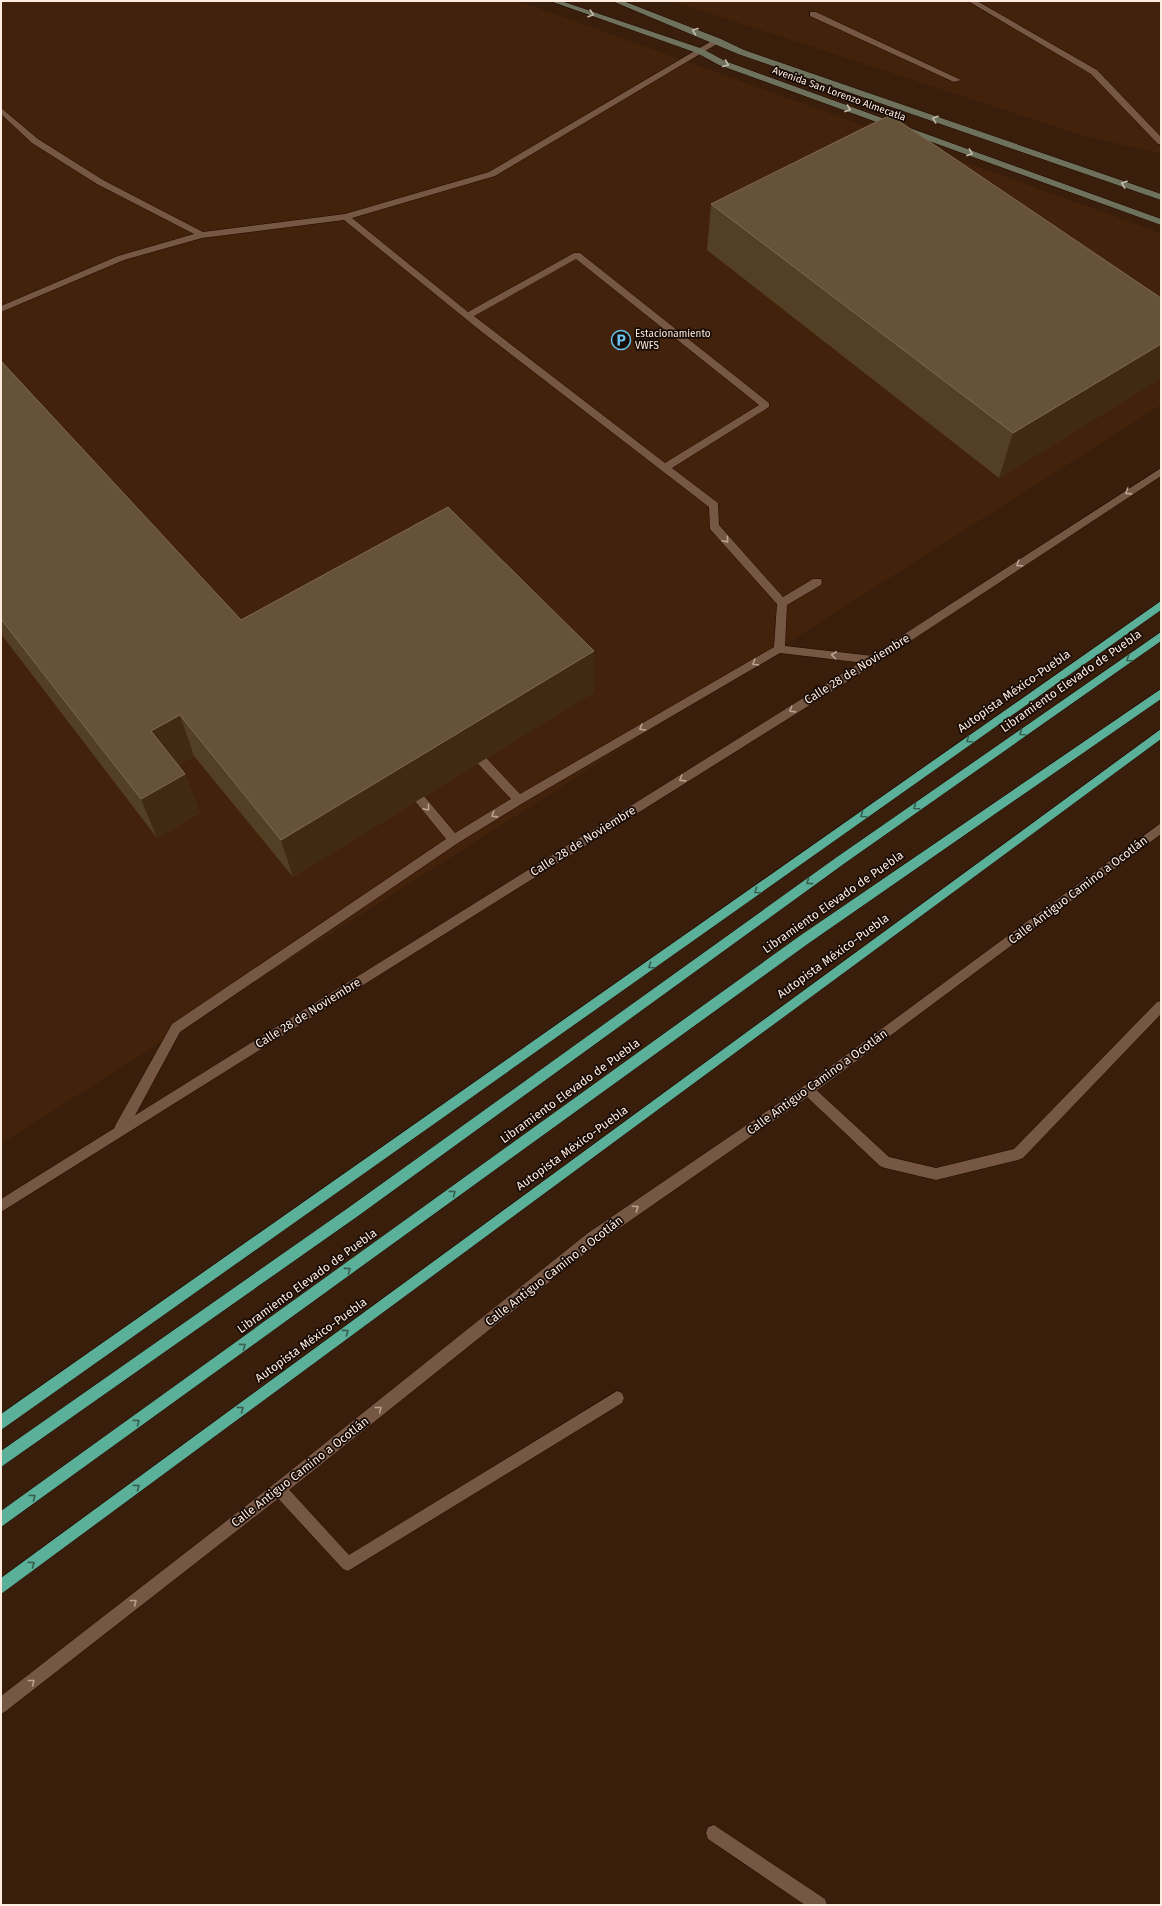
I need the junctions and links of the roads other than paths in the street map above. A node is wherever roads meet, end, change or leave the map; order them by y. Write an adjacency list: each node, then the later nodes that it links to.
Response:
1 (554, 1): 6 (main road, Avenida San Lorenzo Almecatla, one-way to 6)
2 (616, 1): 5 (main road, Avenida San Lorenzo Almecatla, one-way to 2)
3 (972, 1): 9 (street)
4 (813, 14): 7 (street)
5 (718, 41): 6 (street); 10 (main road, Avenida San Lorenzo Almecatla, one-way to 5)
6 (700, 51): 11 (street); 12 (main road, Avenida San Lorenzo Almecatla, one-way to 12)
7 (957, 80)
8 (1, 110): 13 (street)
9 (1161, 142)
10 (1161, 197)
11 (346, 217): 13 (street); 15 (street)
12 (1161, 222)
13 (202, 235): 14 (street)
14 (1, 309)
15 (468, 316): 16 (street); 16 (street)
16 (665, 468): 19 (street, one-way to 19)
17 (1161, 471): 23 (street, Calle 28 de Noviembre, one-way to 23)
18 (818, 582): 19 (street)
19 (782, 603): 22 (street)
20 (1161, 605): 36 (highway, Autopista México-Puebla, one-way to 36)
21 (1161, 636): 37 (highway, Libramiento Elevado de Puebla, one-way to 37)
22 (779, 648): 23 (street, one-way to 22); 28 (street, one-way to 28)
23 (872, 660): 33 (street, Calle 28 de Noviembre, one-way to 33)
24 (1161, 693): 39 (highway, Libramiento Elevado de Puebla, one-way to 24)
25 (1161, 733): 40 (highway, Autopista México-Puebla, one-way to 25)
26 (464, 742): 28 (street)
27 (404, 780): 30 (street, one-way to 30)
28 (518, 800): 30 (street, one-way to 30)
29 (1161, 828): 32 (street, Calle Antiguo Camino a Ocotlán)
30 (454, 840): 33 (street)
31 (1161, 1006): 32 (street)
32 (808, 1090): 38 (street, Calle Antiguo Camino a Ocotlán, one-way to 32)
33 (120, 1130): 34 (street, Calle 28 de Noviembre)
34 (1, 1206)
35 (617, 1398): 38 (street)
36 (1, 1423)
37 (1, 1460)
38 (279, 1489): 41 (street, Calle Antiguo Camino a Ocotlán, one-way to 38)
39 (1, 1520)
40 (1, 1587)
41 (1, 1706)
42 (714, 1832): 43 (street)
43 (819, 1905)

